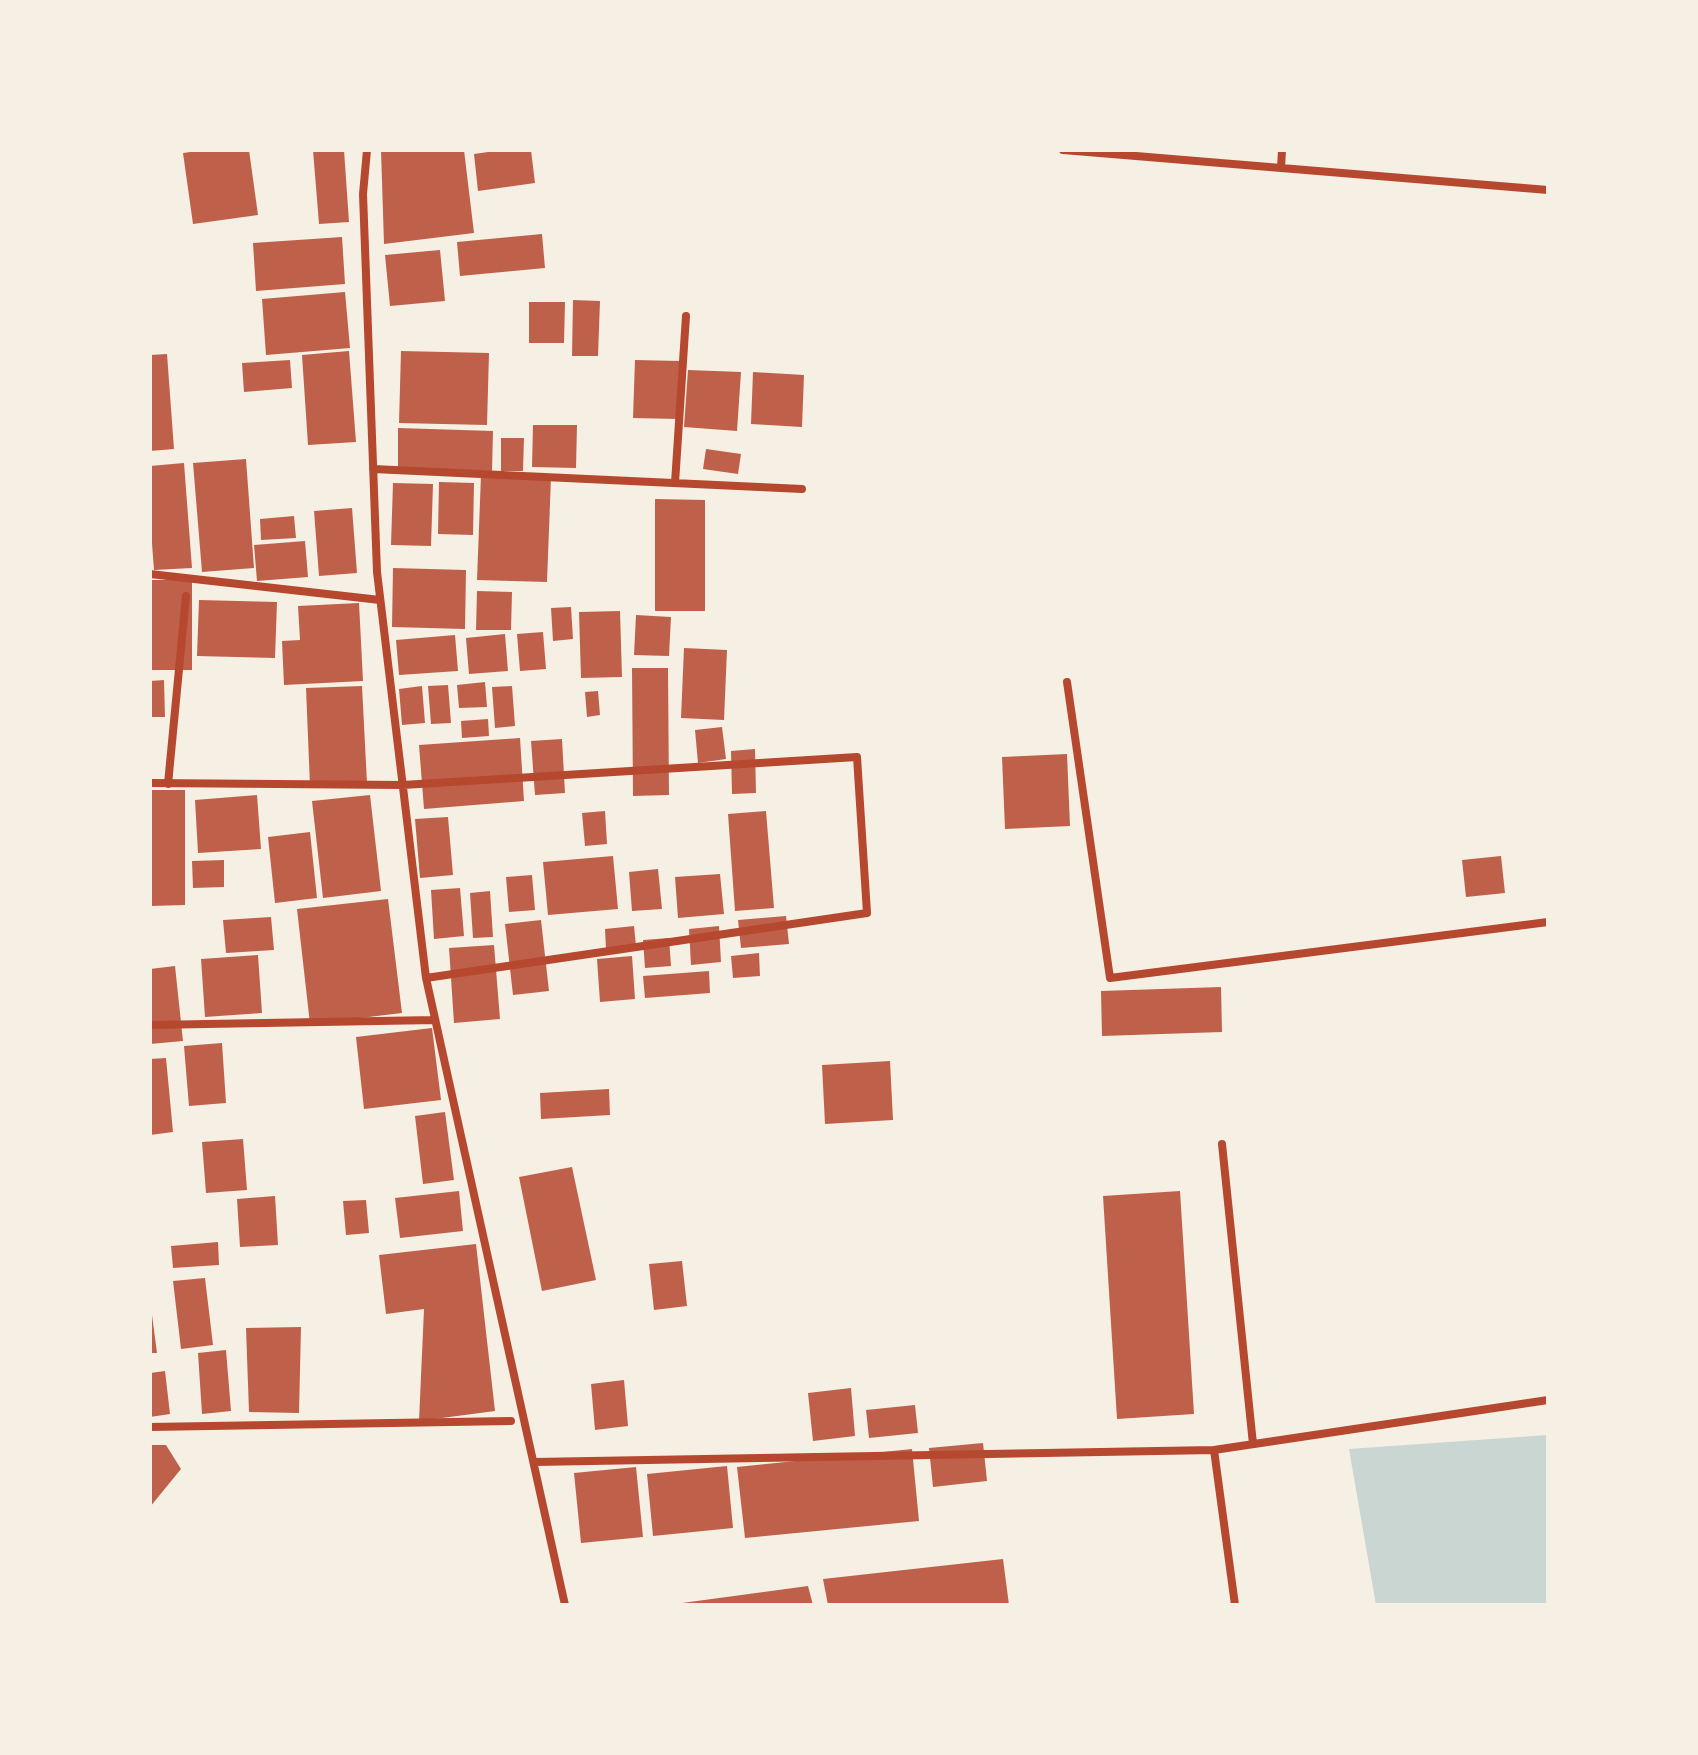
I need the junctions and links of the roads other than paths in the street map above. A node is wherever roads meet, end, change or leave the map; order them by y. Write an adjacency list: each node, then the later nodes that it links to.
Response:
1 (367, 150): 7 (street)
2 (1063, 150): 4 (street)
3 (1282, 150): 4 (street)
4 (1281, 168): 5 (street)
5 (1548, 190)
6 (686, 316): 8 (street)
7 (373, 469): 8 (street); 12 (street)
8 (675, 483): 9 (street)
9 (802, 489)
10 (150, 574): 12 (street)
11 (186, 596): 15 (street)
12 (380, 600): 16 (street)
13 (1067, 682): 17 (street)
14 (150, 783): 15 (street)
15 (168, 784): 16 (street)
16 (403, 785): 18 (street); 18 (street)
17 (1548, 922)
18 (426, 978): 19 (street)
19 (435, 1020): 20 (street); 27 (street)
20 (150, 1025)
21 (1222, 1144): 25 (street)
22 (1548, 1400): 25 (street)
23 (511, 1421): 24 (street)
24 (150, 1427)
25 (1253, 1444): 26 (street)
26 (1214, 1450): 27 (street); 29 (street)
27 (534, 1462): 28 (street)
28 (565, 1605)
29 (1235, 1605)

